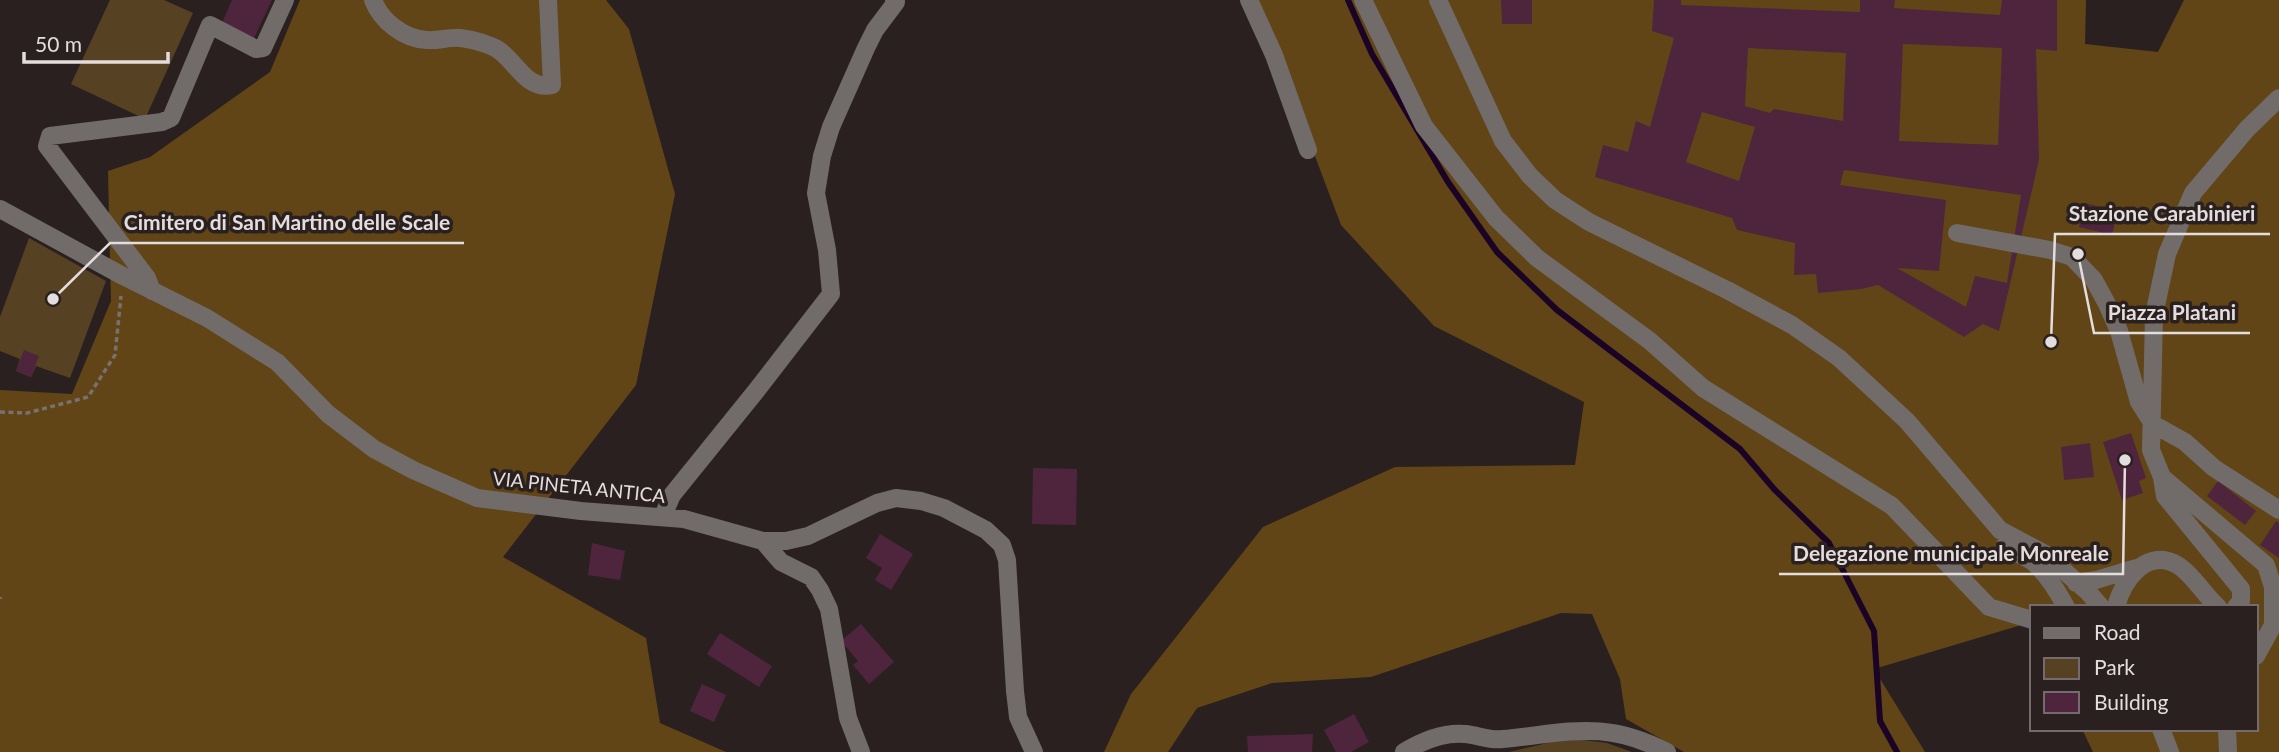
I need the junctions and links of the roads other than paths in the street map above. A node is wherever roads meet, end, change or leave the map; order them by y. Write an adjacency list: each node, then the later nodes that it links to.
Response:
1 (285, 0): 12 (street)
2 (373, 0): 3 (street)
3 (548, 0)
4 (1249, 0): 9 (street)
5 (1363, 0): 26 (street)
6 (1438, 0): 17 (street)
7 (891, 7): 16 (street)
8 (2279, 98): 13 (street)
9 (1308, 150)
10 (0, 209): 12 (street, VIA PINETA ANTICA)
11 (1957, 233): 13 (street)
12 (152, 291): 16 (street, VIA PINETA ANTICA)
13 (2152, 424): 14 (street); 15 (street)
14 (2162, 477): 25 (street); 27 (street)
15 (2279, 510)
16 (663, 516): 18 (street, VIA PINETA ANTICA)
17 (2000, 530): 20 (street); 21 (street)
18 (763, 541): 30 (street); 31 (street, VIA PINETA ANTICA)
19 (2136, 568): 20 (street); 23 (street); 24 (street)
20 (2076, 583): 22 (street)
21 (2065, 605)
22 (2099, 605)
23 (2117, 605)
24 (2216, 605)
25 (2238, 605)
26 (2030, 619)
27 (2258, 652)
28 (2162, 731): 34 (street)
29 (2227, 731): 35 (street)
30 (861, 752)
31 (1034, 752)
32 (1404, 752): 33 (street)
33 (1667, 752)
34 (2170, 752)
35 (2228, 752)

